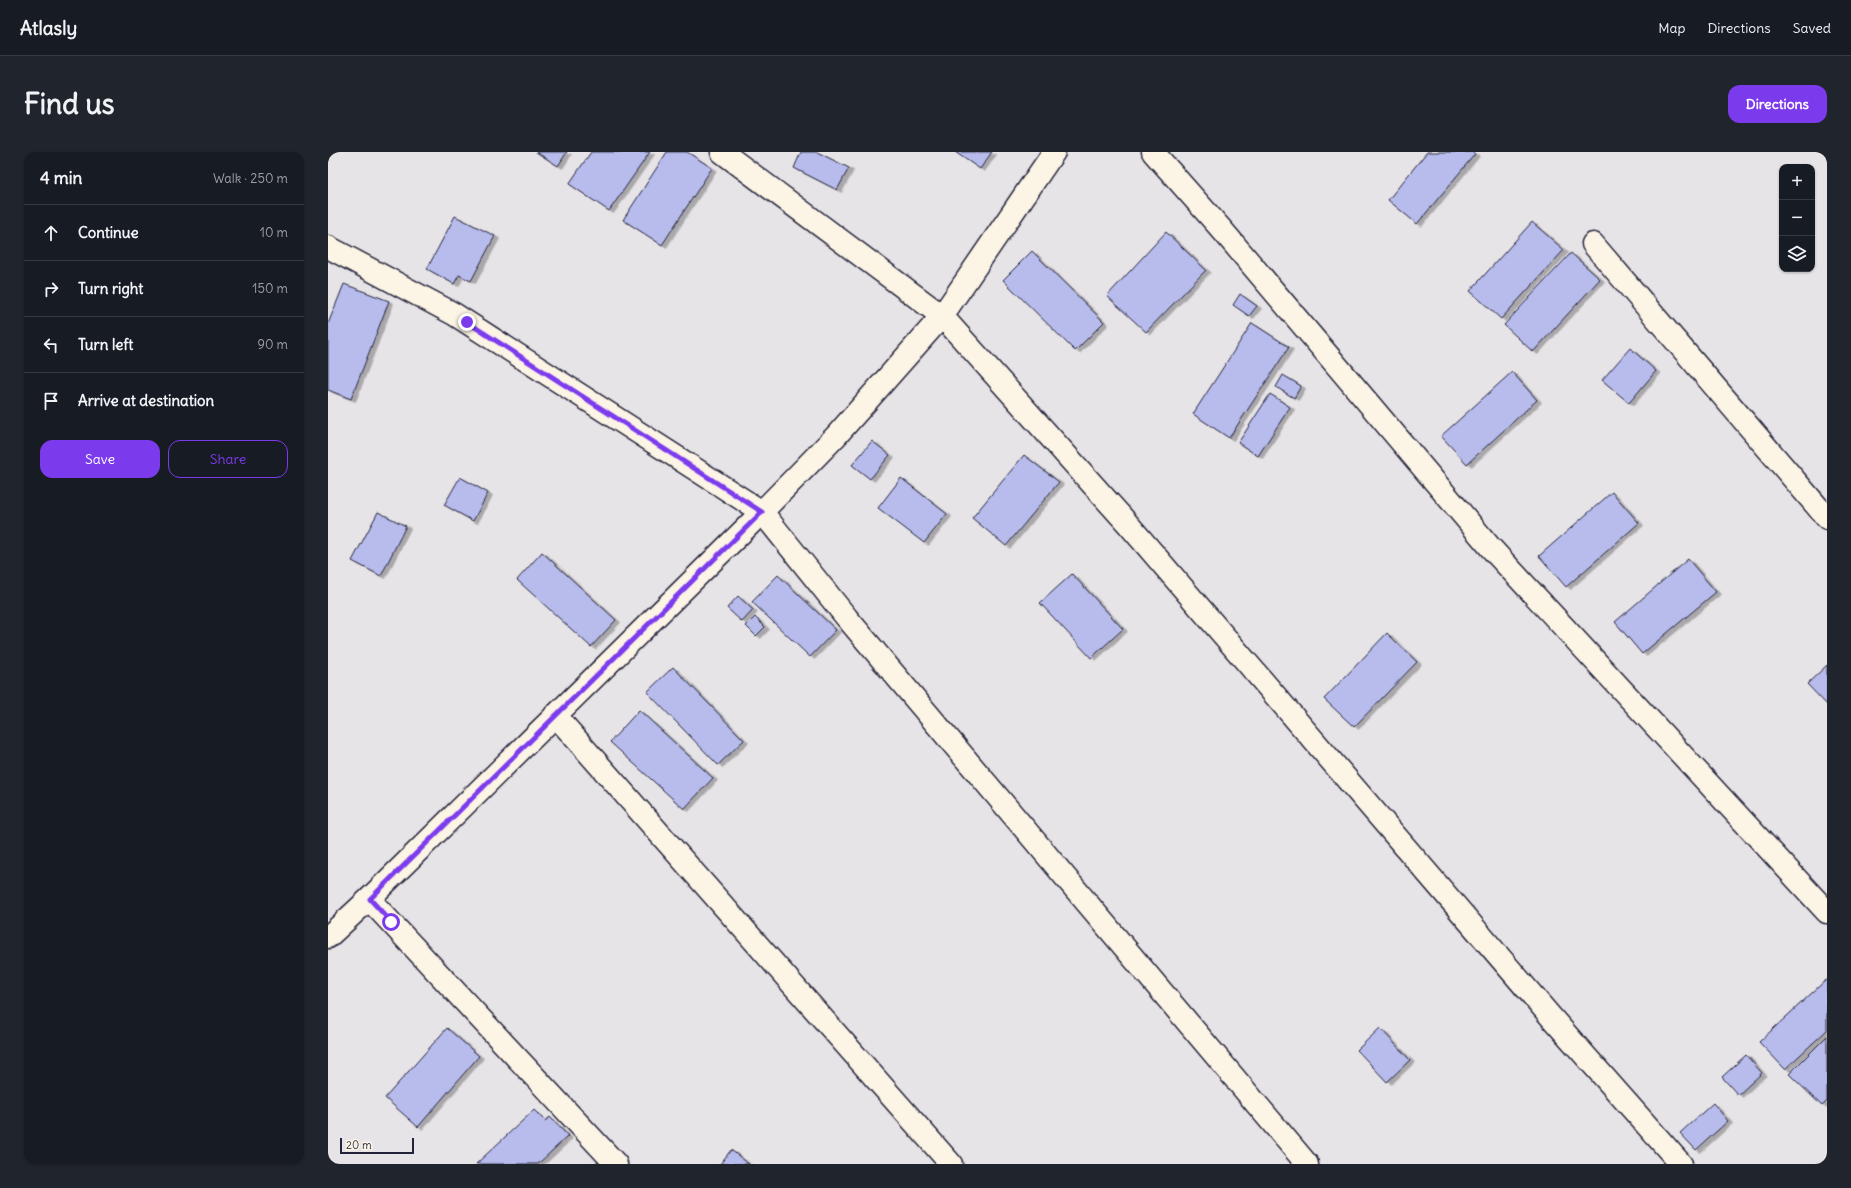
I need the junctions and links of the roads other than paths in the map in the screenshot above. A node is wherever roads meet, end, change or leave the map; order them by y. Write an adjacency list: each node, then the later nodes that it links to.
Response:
1 (722, 152): 6 (street)
2 (1054, 152): 6 (street)
3 (1153, 152): 11 (street)
4 (1592, 244): 8 (street)
5 (328, 247): 7 (street)
6 (942, 316): 7 (street); 16 (street)
7 (762, 512): 9 (street); 15 (street)
8 (1827, 518)
9 (555, 715): 10 (street); 14 (street)
10 (370, 899): 12 (street); 13 (street)
11 (1827, 912)
12 (328, 937)
13 (616, 1164)
14 (951, 1164)
15 (1307, 1164)
16 (1681, 1164)

